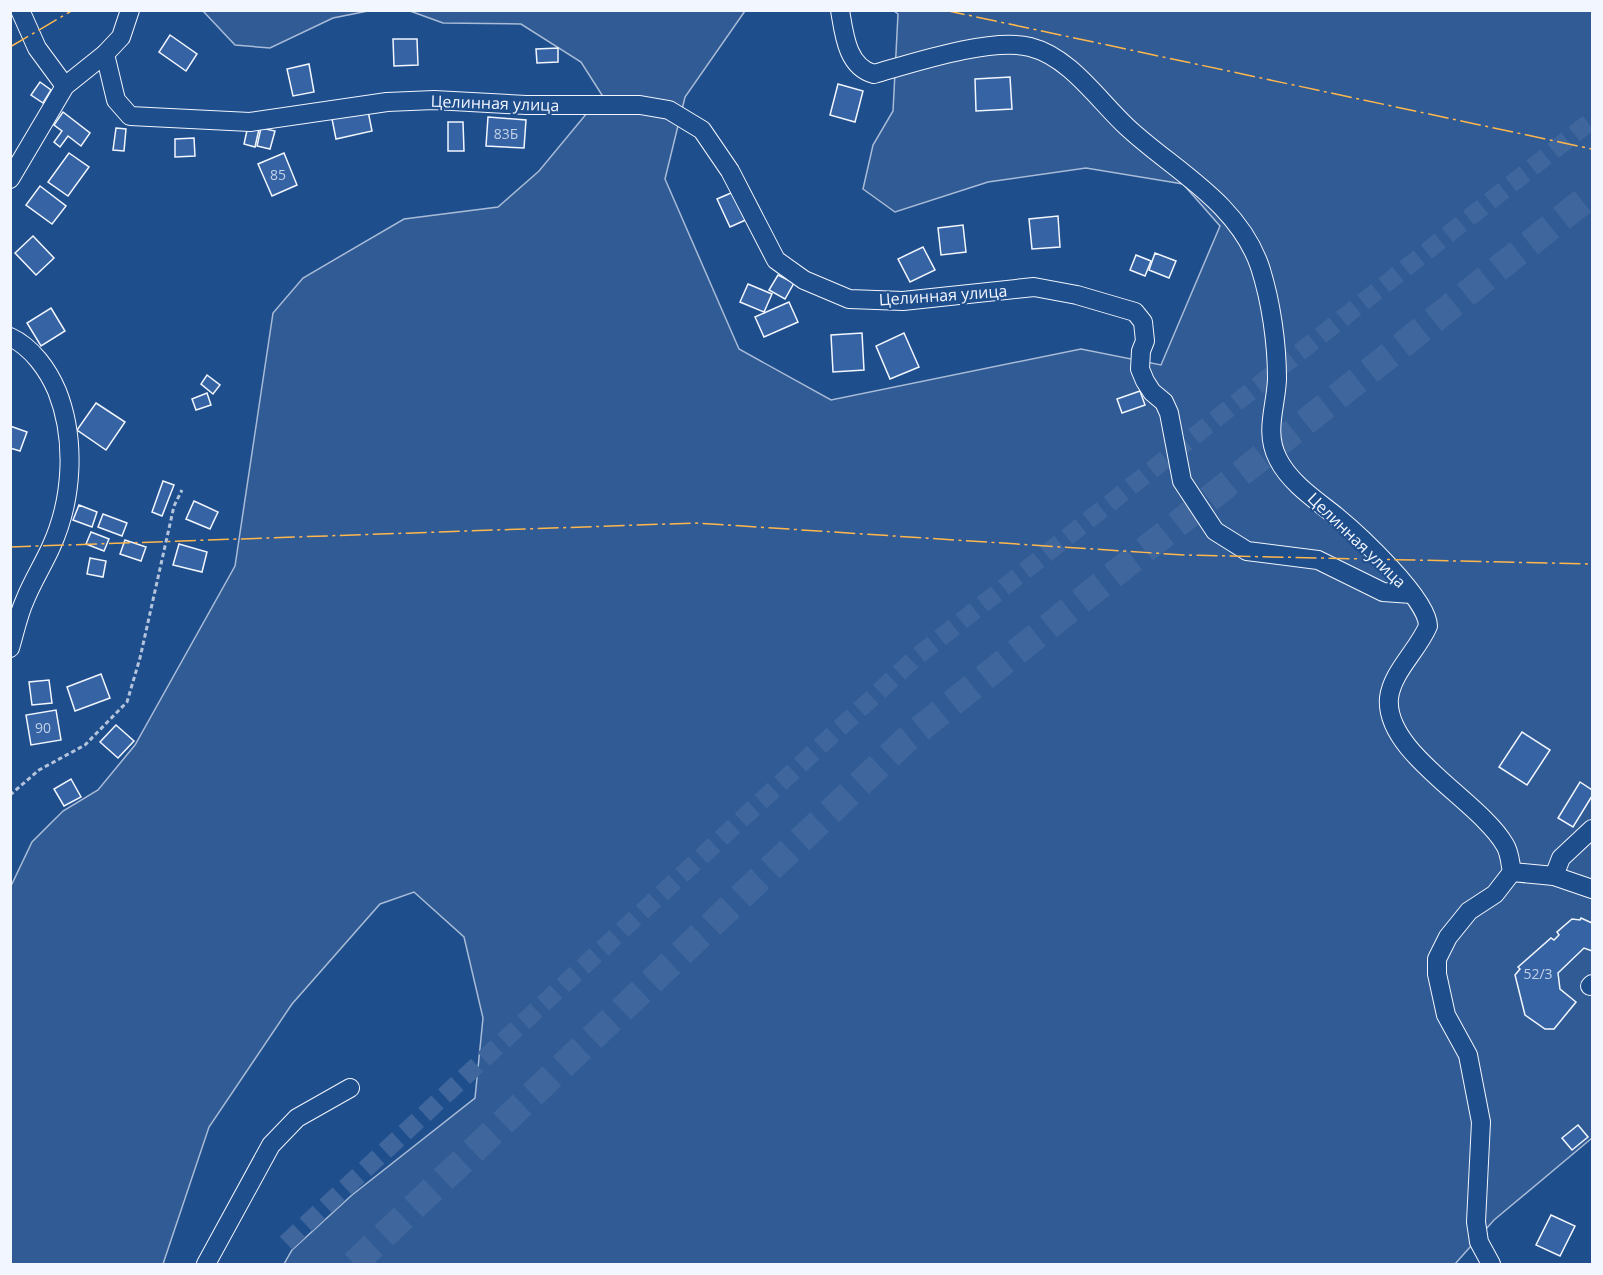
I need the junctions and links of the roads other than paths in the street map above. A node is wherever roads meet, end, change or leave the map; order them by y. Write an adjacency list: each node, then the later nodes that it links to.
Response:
1 (20, 10): 5 (street)
2 (130, 10): 4 (street)
3 (840, 10): 8 (street, Целинная улица)
4 (105, 54): 5 (street); 8 (street, Целинная улица)
5 (65, 86): 6 (street)
6 (10, 179)
7 (10, 337): 9 (street)
8 (1412, 594): 11 (street, Целинная улица)
9 (10, 648)
10 (1593, 829): 12 (street)
11 (1512, 872): 12 (street); 16 (street)
12 (1554, 876): 13 (street)
13 (1593, 889)
14 (350, 1088): 15 (street)
15 (206, 1264)
16 (1491, 1264)

